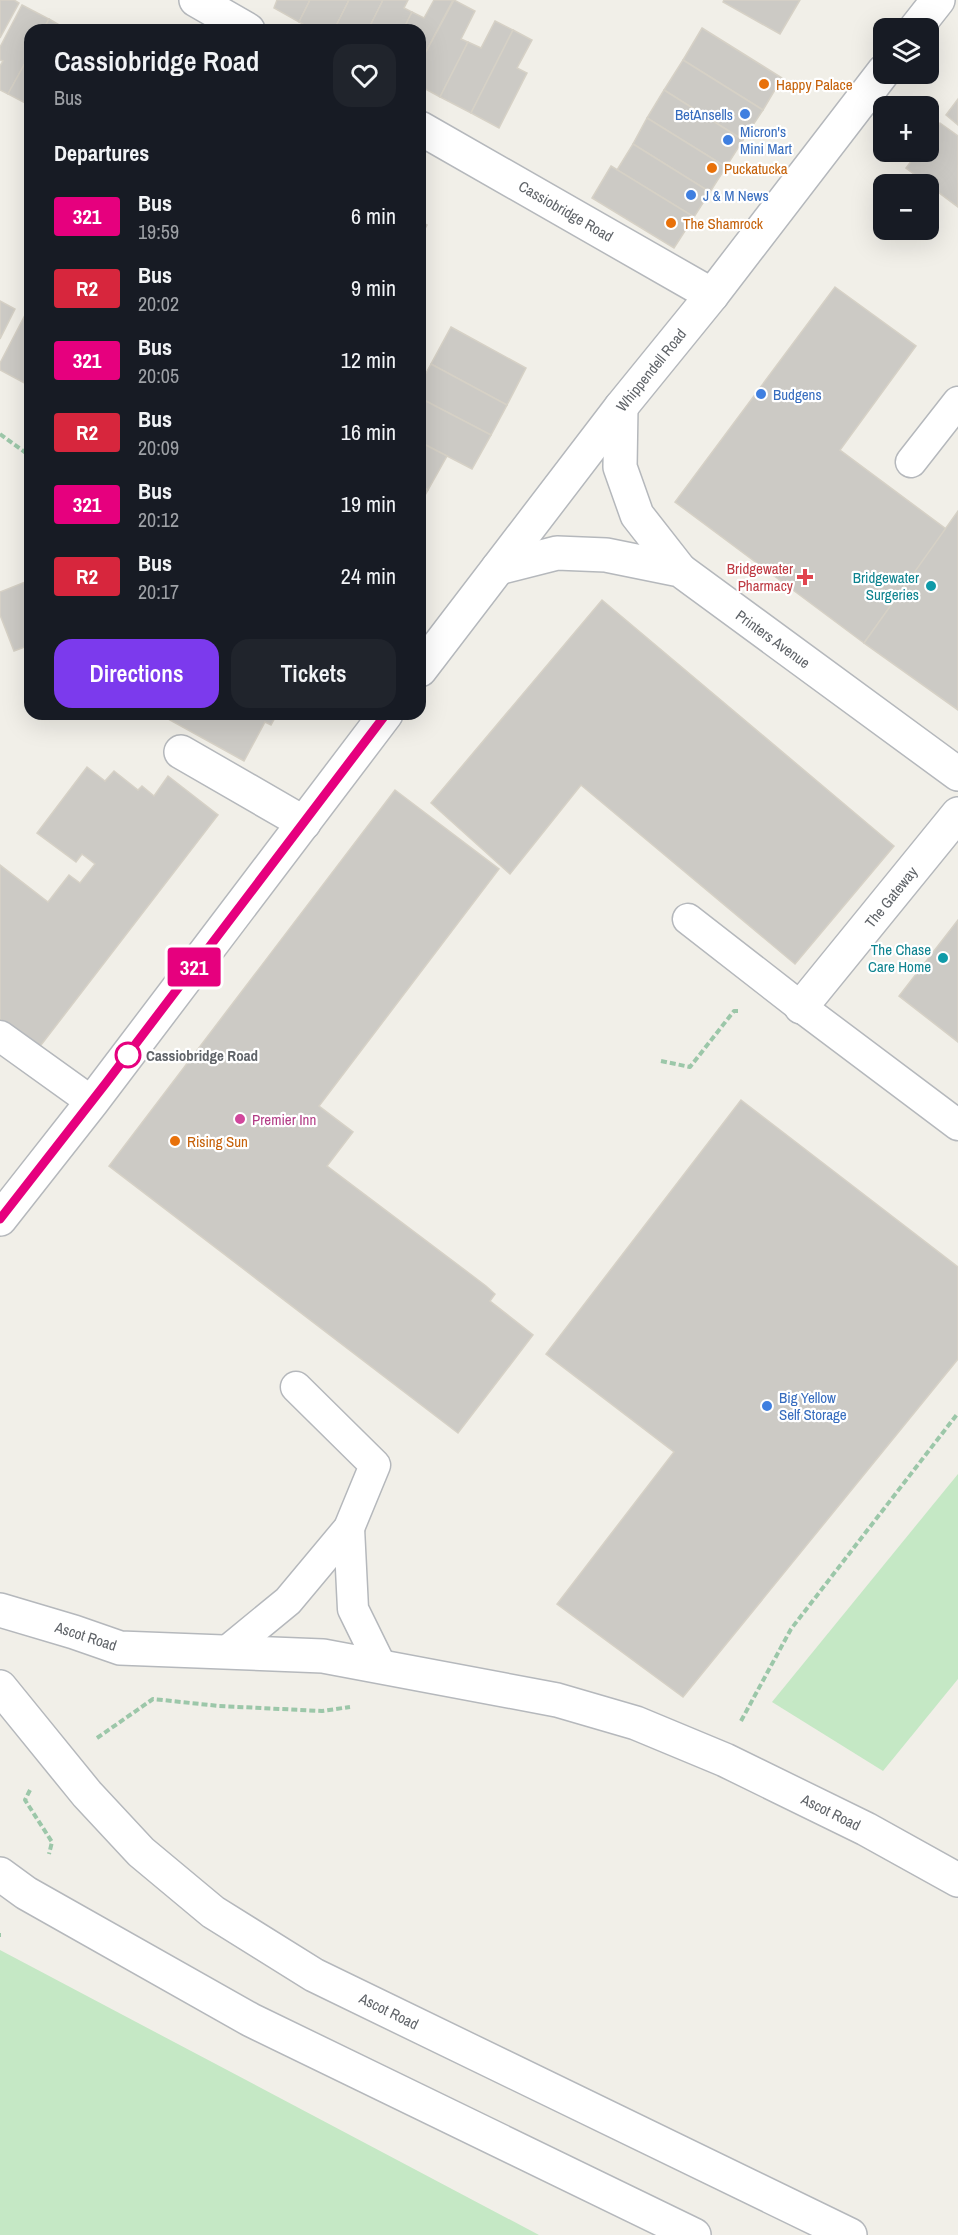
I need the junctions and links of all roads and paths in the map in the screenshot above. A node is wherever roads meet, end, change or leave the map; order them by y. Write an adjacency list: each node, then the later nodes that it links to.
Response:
1 (196, 0): 4 (street)
2 (938, 0): 3 (street)
3 (924, 18)
4 (238, 24)
5 (874, 84): 7 (street, Whippendell Road)
6 (426, 131): 7 (street, Cassiobridge Road)
7 (712, 295): 9 (street, Whippendell Road)
8 (958, 402): 12 (lane)
9 (621, 407): 13 (street, Whippendell Road); 14 (street)
10 (0, 434): 11 (path)
11 (24, 452)
12 (911, 462)
13 (498, 568): 14 (street, Printers Avenue); 15 (street, Whippendell Road)
14 (680, 570): 18 (street, Printers Avenue)
15 (426, 662)
16 (381, 720): 20 (street)
17 (181, 752): 20 (street)
18 (958, 774)
19 (958, 814): 22 (street, The Gateway)
20 (304, 823): 25 (street)
21 (688, 919): 22 (lane)
22 (801, 1007): 24 (path); 26 (lane)
23 (0, 1036): 25 (lane)
24 (661, 1061)
25 (92, 1102): 27 (street)
26 (958, 1125)
27 (0, 1219)
28 (296, 1387): 30 (lane)
29 (958, 1413): 36 (path)
30 (349, 1528): 32 (lane); 33 (lane)
31 (0, 1610): 32 (street, Ascot Road)
32 (227, 1651): 33 (street, Ascot Road)
33 (381, 1666): 40 (street, Ascot Road)
34 (0, 1688): 43 (street, Ascot Road)
35 (308, 1710): 37 (path)
36 (739, 1726)
37 (91, 1742)
38 (32, 1786): 39 (path)
39 (49, 1854)
40 (954, 1869)
41 (0, 1874): 42 (street)
42 (692, 2234)
43 (850, 2235)

